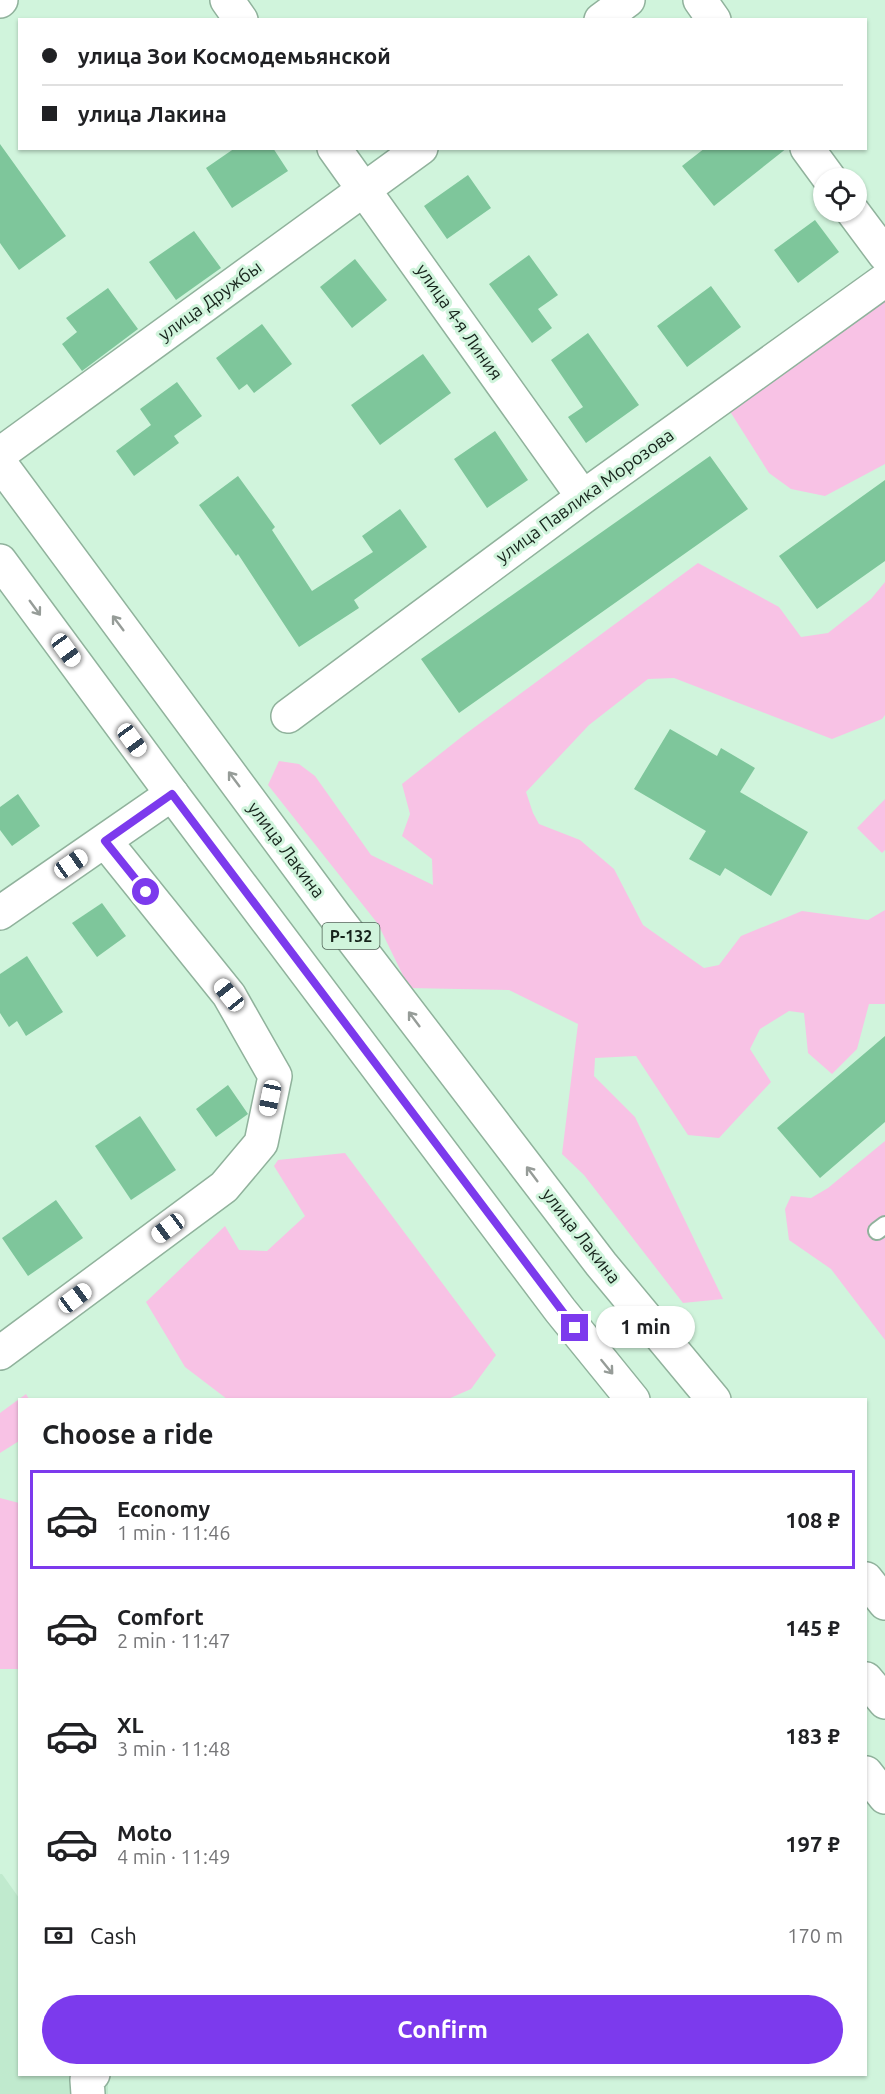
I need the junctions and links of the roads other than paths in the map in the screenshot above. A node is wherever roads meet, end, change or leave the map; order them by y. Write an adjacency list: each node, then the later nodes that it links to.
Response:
1 (227, 0): 4 (main road)
2 (628, 0): 5 (main road)
3 (700, 0): 6 (main road)
4 (240, 18)
5 (604, 18)
6 (713, 18)
7 (335, 150): 11 (main road, улица 4-я Линия)
8 (418, 150): 11 (main road, улица Дружбы)
9 (808, 150): 10 (main road)
10 (822, 168)
11 (364, 189): 15 (main road, улица Дружбы); 17 (main road, улица 4-я Линия)
12 (860, 222): 13 (main road)
13 (885, 255)
14 (885, 280): 17 (main road, улица Павлика Морозова)
15 (0, 454)
16 (0, 463): 25 (main road, улица Лакина / Р-132, one-way to 16)
17 (583, 497): 19 (main road, улица Павлика Морозова)
18 (0, 561): 20 (main road, Р-132, one-way to 20)
19 (288, 716)
20 (172, 794): 21 (main road); 24 (main road, Р-132, one-way to 24)
21 (105, 841): 22 (main road); 23 (main road)
22 (0, 913)
23 (0, 1353)
24 (631, 1398)
25 (712, 1398)
26 (867, 1580): 27 (main road)
27 (885, 1603)
28 (867, 1680): 29 (main road)
29 (885, 1702)
30 (867, 1774): 31 (main road)
31 (885, 1797)
32 (91, 2076): 33 (main road)
33 (88, 2094)

